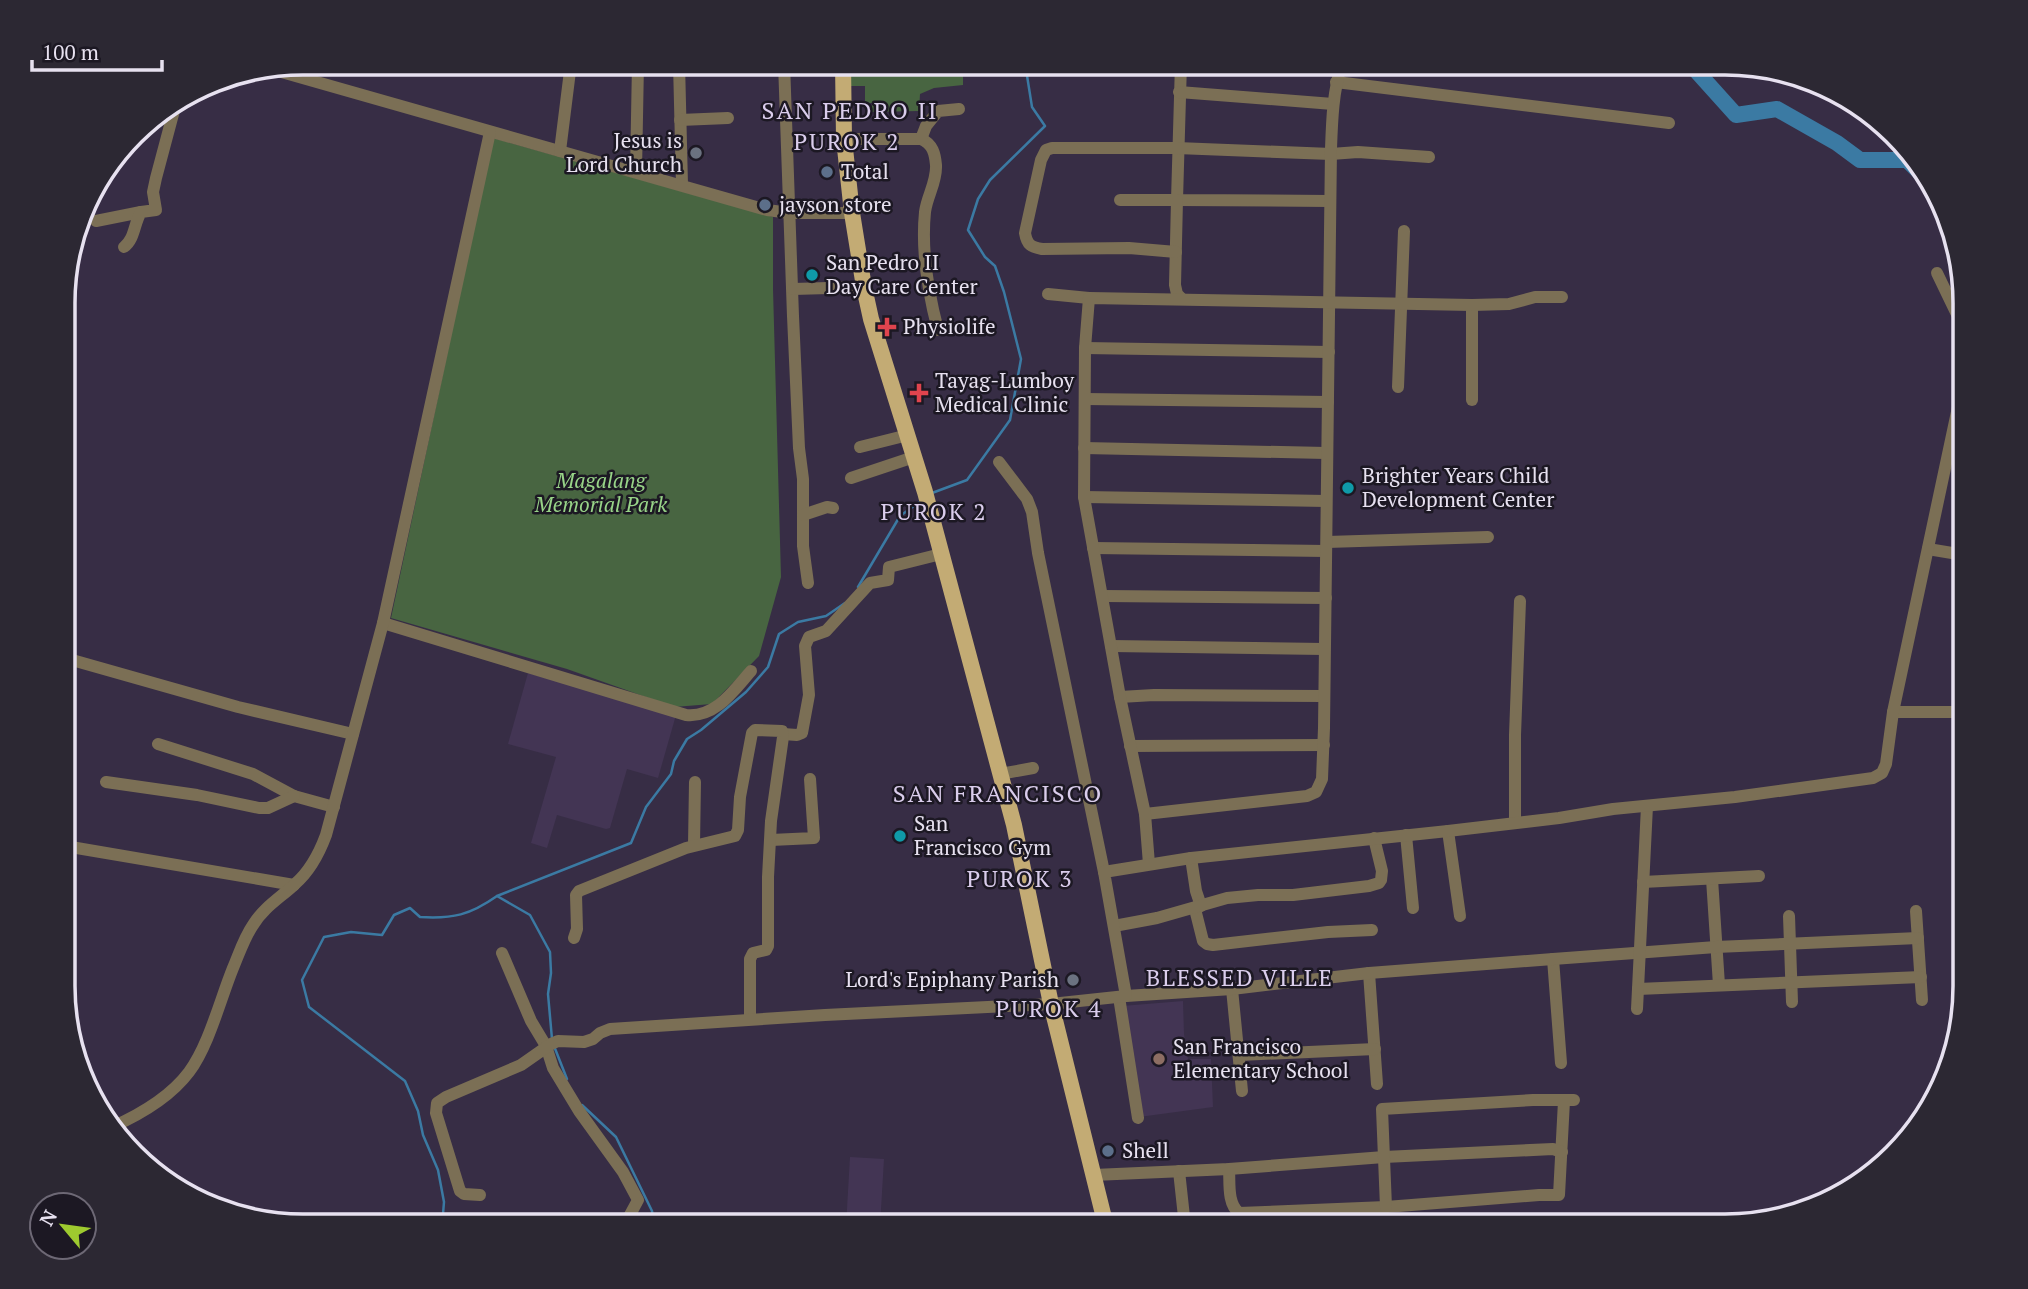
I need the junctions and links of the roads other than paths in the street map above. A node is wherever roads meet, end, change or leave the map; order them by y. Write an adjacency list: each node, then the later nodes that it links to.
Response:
1 (569, 75): 21 (street)
2 (638, 75): 24 (street)
3 (679, 75): 15 (street)
4 (784, 75): 30 (street)
5 (843, 75): 18 (main road)
6 (1180, 75): 10 (street)
7 (1338, 75): 9 (street)
8 (294, 76): 17 (street)
9 (1336, 82): 11 (street); 16 (street)
10 (1179, 92): 11 (street); 20 (street)
11 (1333, 104): 22 (street)
12 (959, 108): 19 (street)
13 (172, 117): 29 (street)
14 (728, 118): 15 (street)
15 (680, 120): 25 (street)
16 (1669, 123)
17 (490, 132): 21 (street); 76 (street)
18 (844, 139): 19 (street); 31 (main road)
19 (921, 139): 47 (street)
20 (1177, 148): 22 (street); 27 (street); 35 (street)
21 (559, 151): 24 (street)
22 (1331, 154): 23 (street); 28 (street)
23 (1429, 157)
24 (636, 172): 25 (street)
25 (682, 185): 30 (street)
26 (1120, 200): 27 (street)
27 (1177, 200): 28 (street); 35 (street)
28 (1331, 201): 43 (street)
29 (141, 212): 32 (street); 34 (street)
30 (790, 213): 31 (street); 38 (street)
31 (852, 213): 37 (main road)
32 (96, 221)
33 (1404, 231): 44 (street)
34 (124, 247)
35 (1176, 252): 42 (street)
36 (1937, 273): 45 (street)
37 (864, 287): 38 (street); 54 (main road)
38 (793, 289): 65 (street)
39 (1048, 293): 41 (street)
40 (1562, 297): 46 (street)
41 (1089, 298): 42 (street); 48 (street)
42 (1182, 299): 43 (street)
43 (1329, 301): 44 (street); 49 (street)
44 (1402, 303): 46 (street); 50 (street)
45 (1952, 304)
46 (1472, 305): 52 (street)
47 (938, 330)
48 (1085, 348): 49 (street); 51 (street)
49 (1329, 352): 53 (street)
50 (1398, 387)
51 (1085, 399): 53 (street); 57 (street)
52 (1472, 400)
53 (1328, 402): 58 (street)
54 (908, 435): 56 (street); 59 (main road)
55 (1952, 436): 69 (street)
56 (860, 447)
57 (1084, 448): 58 (street); 62 (street)
58 (1326, 453): 63 (street)
59 (914, 457): 61 (street); 71 (main road)
60 (999, 462): 108 (street)
61 (851, 478)
62 (1084, 497): 63 (street); 68 (street)
63 (1326, 501): 67 (street)
64 (832, 508): 65 (street)
65 (803, 515): 72 (street)
66 (1488, 537): 67 (street)
67 (1326, 547): 68 (street); 74 (street)
68 (1093, 548): 73 (street)
69 (1928, 550): 70 (street); 83 (street)
70 (1952, 553)
71 (942, 554): 86 (street); 91 (main road)
72 (808, 583)
73 (1103, 596): 74 (street); 77 (street)
74 (1325, 598): 78 (street)
75 (1520, 601): 99 (street)
76 (383, 623): 80 (street); 85 (street)
77 (1111, 646): 78 (street); 82 (street)
78 (1324, 649): 81 (street)
79 (75, 661): 85 (street)
80 (751, 671)
81 (1324, 696): 82 (street); 88 (street)
82 (1120, 697): 89 (street)
83 (1893, 712): 84 (street); 96 (street)
84 (1952, 712)
85 (354, 734): 97 (street)
86 (783, 734): 103 (street); 104 (street)
87 (158, 744): 95 (street)
88 (1324, 745): 89 (street); 98 (street)
89 (1130, 746): 98 (street)
90 (1033, 768): 91 (street)
91 (1000, 774): 136 (main road)
92 (810, 779): 103 (street)
93 (106, 782): 95 (street)
94 (695, 782): 104 (street)
95 (294, 796): 97 (street)
96 (1647, 806): 99 (street); 111 (street)
97 (334, 807): 112 (street)
98 (1145, 814): 107 (street)
99 (1515, 823): 100 (street)
100 (1448, 831): 101 (street); 116 (street)
101 (1406, 835): 102 (street); 114 (street)
102 (1374, 838): 106 (street); 113 (street)
103 (771, 839): 138 (street)
104 (694, 845): 120 (street)
105 (75, 848): 112 (street)
106 (1191, 858): 107 (street); 113 (street)
107 (1149, 864): 108 (street)
108 (1104, 872): 118 (street)
109 (1759, 876): 110 (street)
110 (1712, 879): 111 (street); 123 (street)
111 (1643, 882): 125 (street)
112 (294, 885): 146 (street)
113 (1198, 907): 118 (street); 119 (street)
114 (1413, 908)
115 (1916, 911): 121 (street)
116 (1461, 916)
117 (1789, 916): 122 (street)
118 (1114, 926): 133 (street)
119 (1371, 930)
120 (574, 938)
121 (1918, 938): 122 (street); 128 (street)
122 (1790, 944): 123 (street); 129 (street)
123 (1716, 947): 125 (street); 130 (street)
124 (502, 953): 139 (street)
125 (1640, 953): 126 (street); 132 (street)
126 (1553, 959): 127 (street); 142 (street)
127 (1369, 972): 131 (street); 140 (street)
128 (1921, 977): 129 (street); 134 (street)
129 (1792, 982): 130 (street); 135 (street)
130 (1719, 985): 132 (street)
131 (1232, 989): 133 (street); 141 (street)
132 (1638, 989): 137 (street)
133 (1122, 997): 136 (street); 145 (street)
134 (1923, 1000)
135 (1792, 1002)
136 (1052, 1004): 138 (street); 151 (main road)
137 (1637, 1009)
138 (750, 1019): 139 (street)
139 (546, 1046): 152 (street); 156 (street)
140 (1375, 1049): 141 (street); 143 (street)
141 (1238, 1055): 144 (street)
142 (1561, 1063)
143 (1377, 1084)
144 (1242, 1091)
145 (1138, 1118)
146 (120, 1123)
147 (1562, 1152): 148 (street); 148 (street); 153 (street)
148 (1384, 1157): 149 (street); 153 (street)
149 (1229, 1169): 150 (street); 153 (street)
150 (1179, 1171): 151 (street); 155 (street)
151 (1094, 1175): 154 (main road)
152 (480, 1195)
153 (1386, 1206)
154 (1103, 1213)
155 (1184, 1213)
156 (631, 1214)

